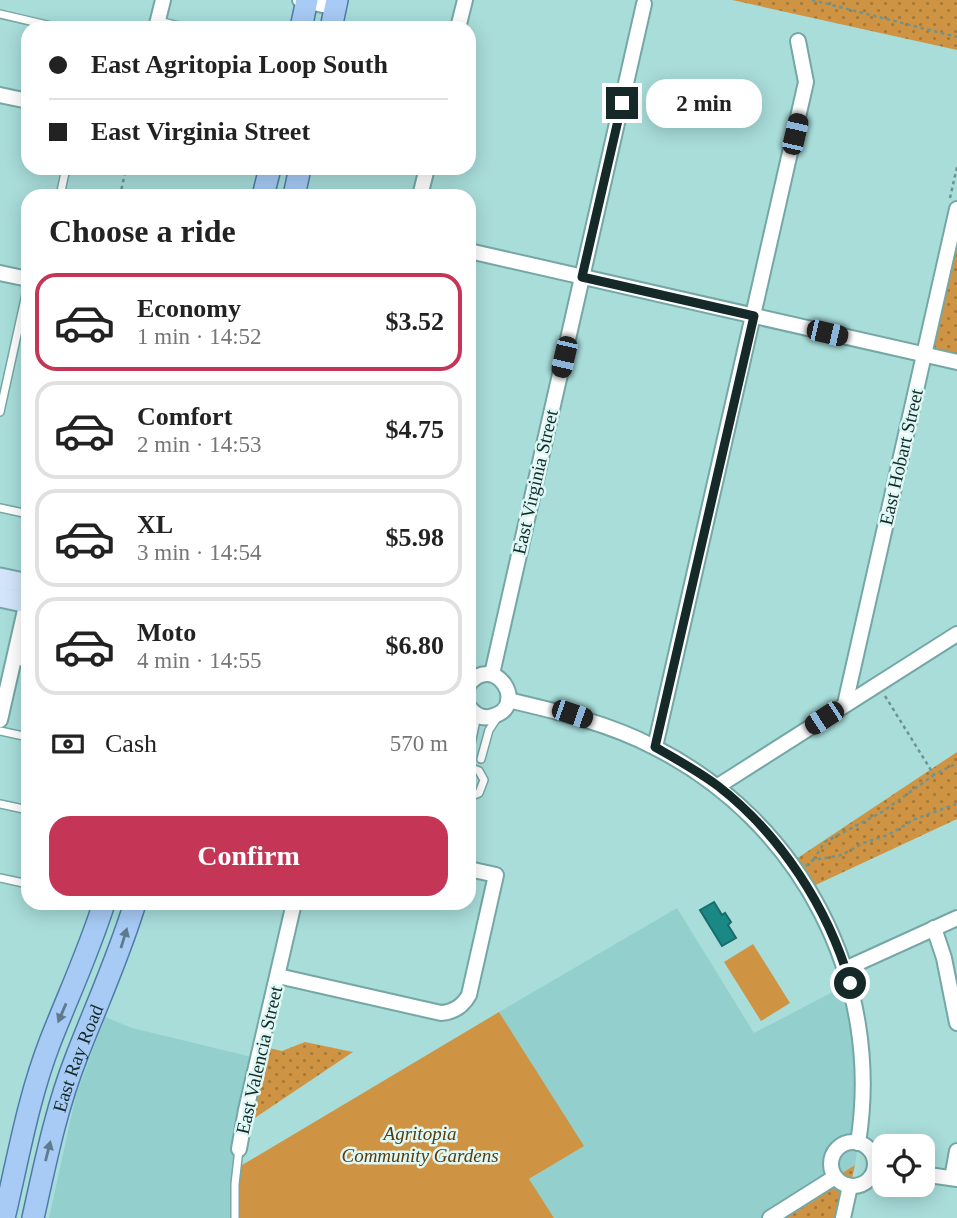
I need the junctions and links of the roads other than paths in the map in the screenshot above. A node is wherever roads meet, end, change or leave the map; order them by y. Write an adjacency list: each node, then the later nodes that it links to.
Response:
1 (163, 0): 8 (street)
2 (305, 0): 5 (street); 9 (main road)
3 (465, 0): 10 (street)
4 (644, 4): 17 (street, East Virginia Street)
5 (335, 12)
6 (0, 14): 7 (lane)
7 (30, 21)
8 (158, 21)
9 (302, 21)
10 (460, 21)
11 (798, 41): 19 (street)
12 (0, 95): 13 (street)
13 (21, 100)
14 (957, 209): 21 (street, East Hobart Street)
15 (476, 253): 17 (street)
16 (0, 273): 18 (street)
17 (582, 277): 19 (street); 33 (street, East Virginia Street)
18 (21, 278)
19 (754, 316): 21 (street); 42 (street)
20 (21, 317): 23 (lane)
21 (924, 355): 22 (street); 36 (street, East Hobart Street)
22 (957, 362)
23 (0, 412)
24 (0, 508): 25 (lane)
25 (21, 512)
26 (0, 578): 27 (street)
27 (21, 592)
28 (0, 597): 29 (street)
29 (21, 597)
30 (21, 628): 32 (street)
31 (957, 634): 36 (street)
32 (13, 664): 39 (street)
33 (492, 674): 34 (street); 35 (street)
34 (476, 678)
35 (508, 701): 38 (street); 42 (street)
36 (845, 704): 46 (street)
37 (476, 712): 38 (street)
38 (499, 714): 44 (lane)
39 (0, 720)
40 (0, 730): 41 (lane)
41 (21, 735)
42 (655, 747): 46 (street)
43 (476, 750): 44 (lane)
44 (484, 750): 45 (lane)
45 (478, 770): 47 (lane)
46 (718, 786): 58 (street)
47 (476, 793)
48 (0, 804): 49 (lane)
49 (21, 808)
50 (476, 871): 59 (street)
51 (0, 878): 52 (lane)
52 (21, 882)
53 (102, 910): 69 (main road, East Ray Road, one-way to 69)
54 (133, 910): 73 (main road, East Ray Road, one-way to 54)
55 (292, 910): 59 (street, East Valencia Street)
56 (957, 918): 57 (street)
57 (934, 928): 58 (street); 60 (street)
58 (845, 969): 61 (street)
59 (278, 976): 62 (street, East Valencia Street)
60 (957, 1023)
61 (858, 1143): 64 (street); 67 (street)
62 (239, 1149): 74 (lane, East Valencia Street)
63 (957, 1151): 68 (street)
64 (872, 1154)
65 (872, 1175): 70 (street)
66 (935, 1176): 68 (street)
67 (835, 1177): 70 (street); 75 (street)
68 (955, 1179)
69 (12, 1183): 71 (main road, East Ray Road); 72 (main road)
70 (850, 1186): 76 (street)
71 (4, 1218)
72 (15, 1218)
73 (33, 1218)
74 (235, 1218)
75 (770, 1218)
76 (843, 1218)

